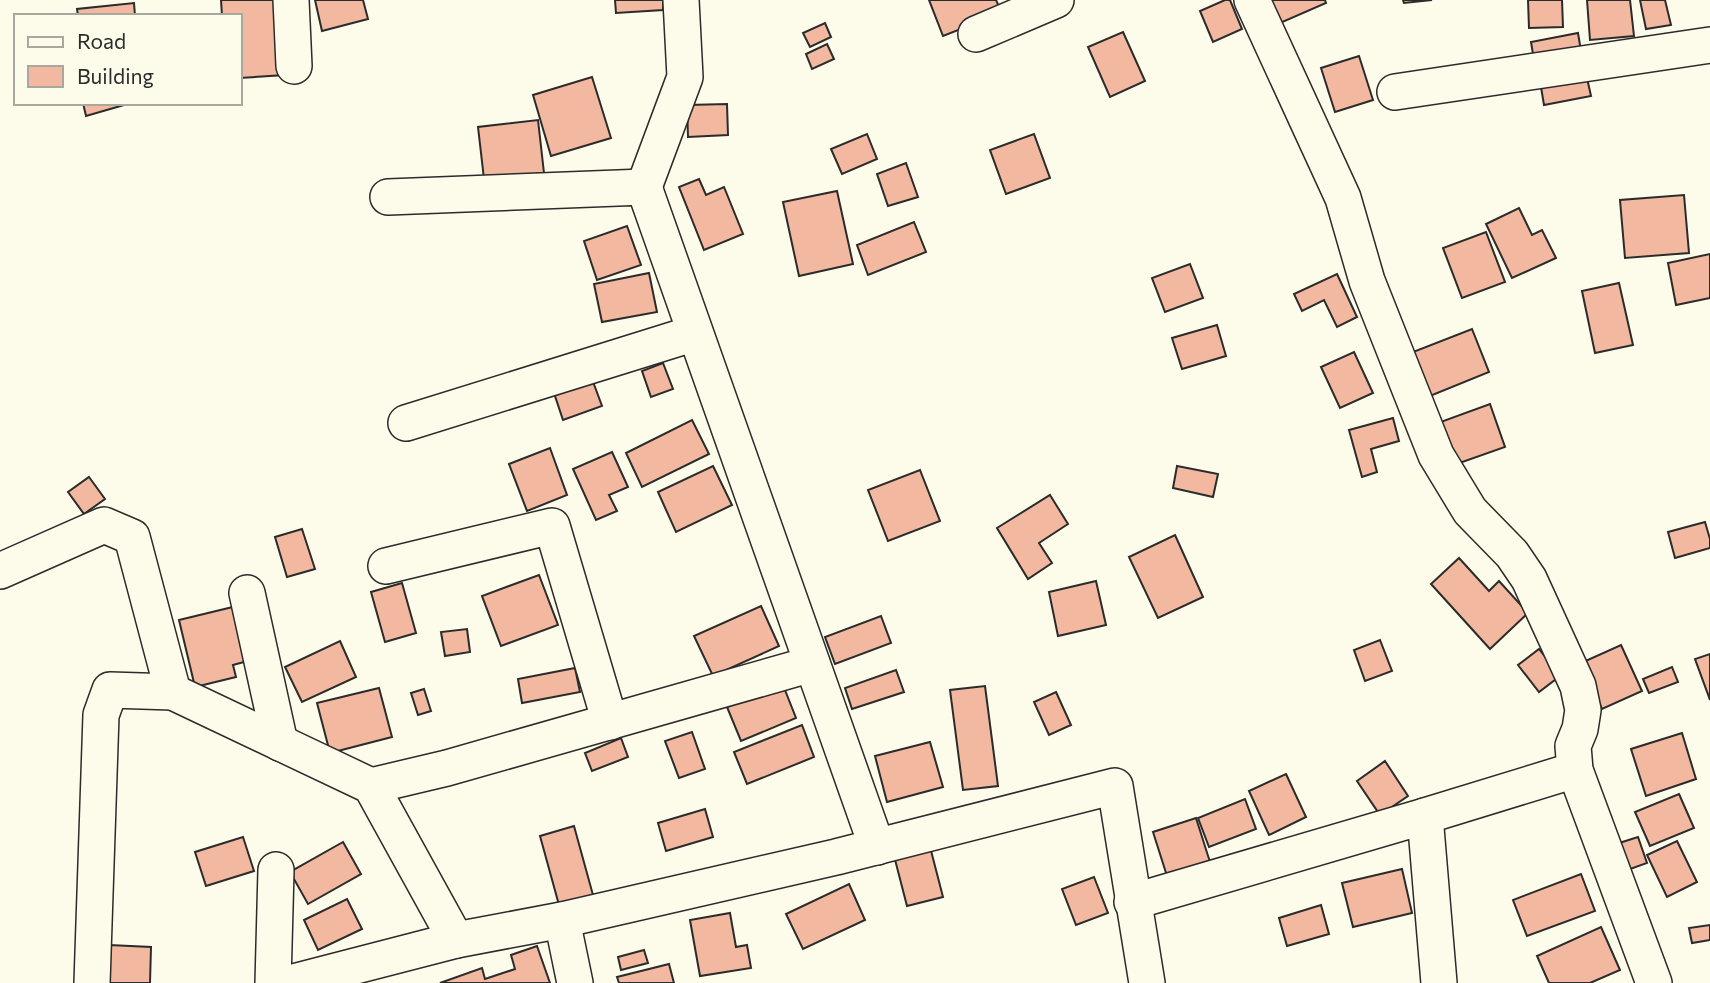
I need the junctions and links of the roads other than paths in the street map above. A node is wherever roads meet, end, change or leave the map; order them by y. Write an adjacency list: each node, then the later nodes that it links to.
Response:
1 (291, 0): 7 (street)
2 (681, 0): 9 (street)
3 (1056, 0): 5 (street)
4 (1252, 0): 20 (street)
5 (976, 34)
6 (1710, 44): 8 (street)
7 (293, 66)
8 (1395, 92)
9 (644, 187): 10 (street); 11 (street)
10 (388, 197)
11 (695, 333): 12 (street); 16 (street)
12 (406, 423)
13 (386, 566): 18 (street)
14 (0, 571): 17 (street)
15 (247, 593): 19 (street)
16 (812, 664): 18 (street); 23 (street)
17 (173, 692): 19 (street); 28 (street)
18 (610, 722): 21 (street)
19 (280, 743): 21 (street)
20 (1575, 771): 22 (street); 34 (street)
21 (371, 786): 27 (street)
22 (1425, 816): 25 (street); 33 (street)
23 (877, 847): 25 (street); 26 (street)
24 (276, 870): 29 (street)
25 (1132, 902): 32 (street)
26 (562, 920): 27 (street); 31 (street)
27 (456, 940): 30 (street)
28 (92, 983)
29 (273, 983)
30 (290, 983)
31 (575, 983)
32 (1147, 983)
33 (1438, 983)
34 (1654, 983)

